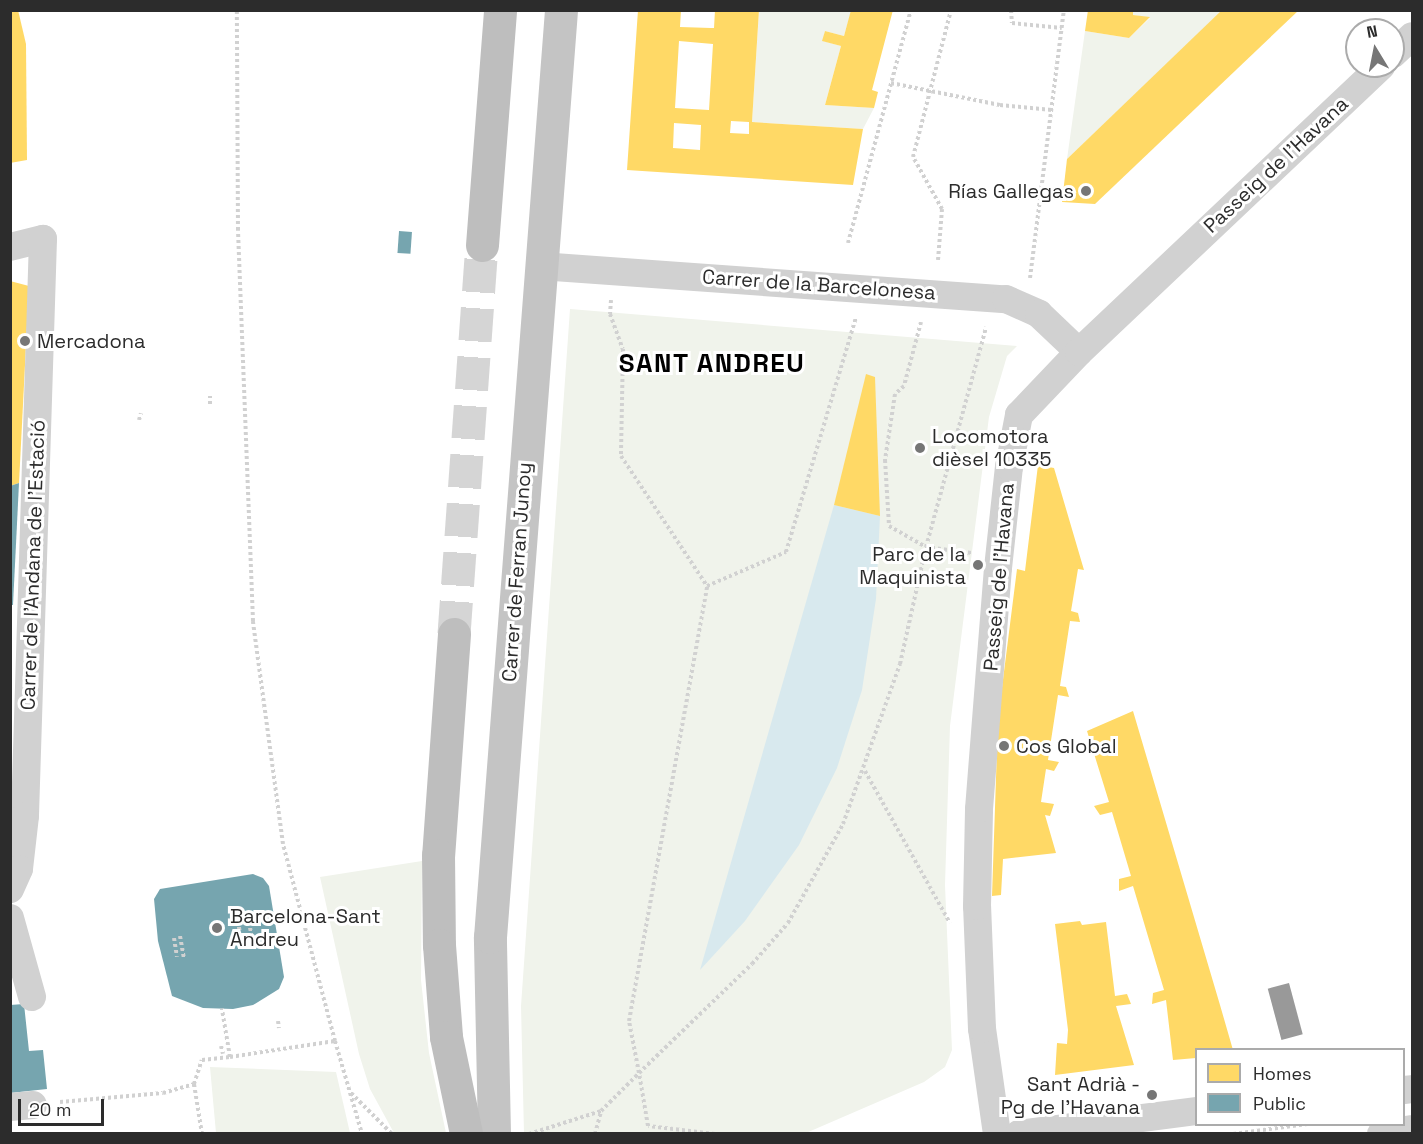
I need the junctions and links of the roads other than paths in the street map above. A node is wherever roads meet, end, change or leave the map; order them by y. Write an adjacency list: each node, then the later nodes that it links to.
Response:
1 (500, 10): 4 (highway)
2 (561, 10): 6 (main road, Carrer de Ferran Junoy)
3 (1368, 78): 7 (street, Passeig de l'Havana)
4 (482, 245)
5 (10, 247): 9 (street, Carrer de l'Andana de l'Estació)
6 (540, 266): 7 (street, Carrer de la Barcelonesa); 15 (main road, Carrer de Ferran Junoy)
7 (1079, 352): 16 (street, Passeig de l'Havana)
8 (454, 634): 14 (highway)
9 (10, 889)
10 (10, 918): 11 (street)
11 (32, 997)
12 (1195, 1111): 17 (street)
13 (1413, 1129): 18 (street)
14 (466, 1134)
15 (494, 1134)
16 (997, 1134)
17 (1019, 1134)
18 (1382, 1134)

